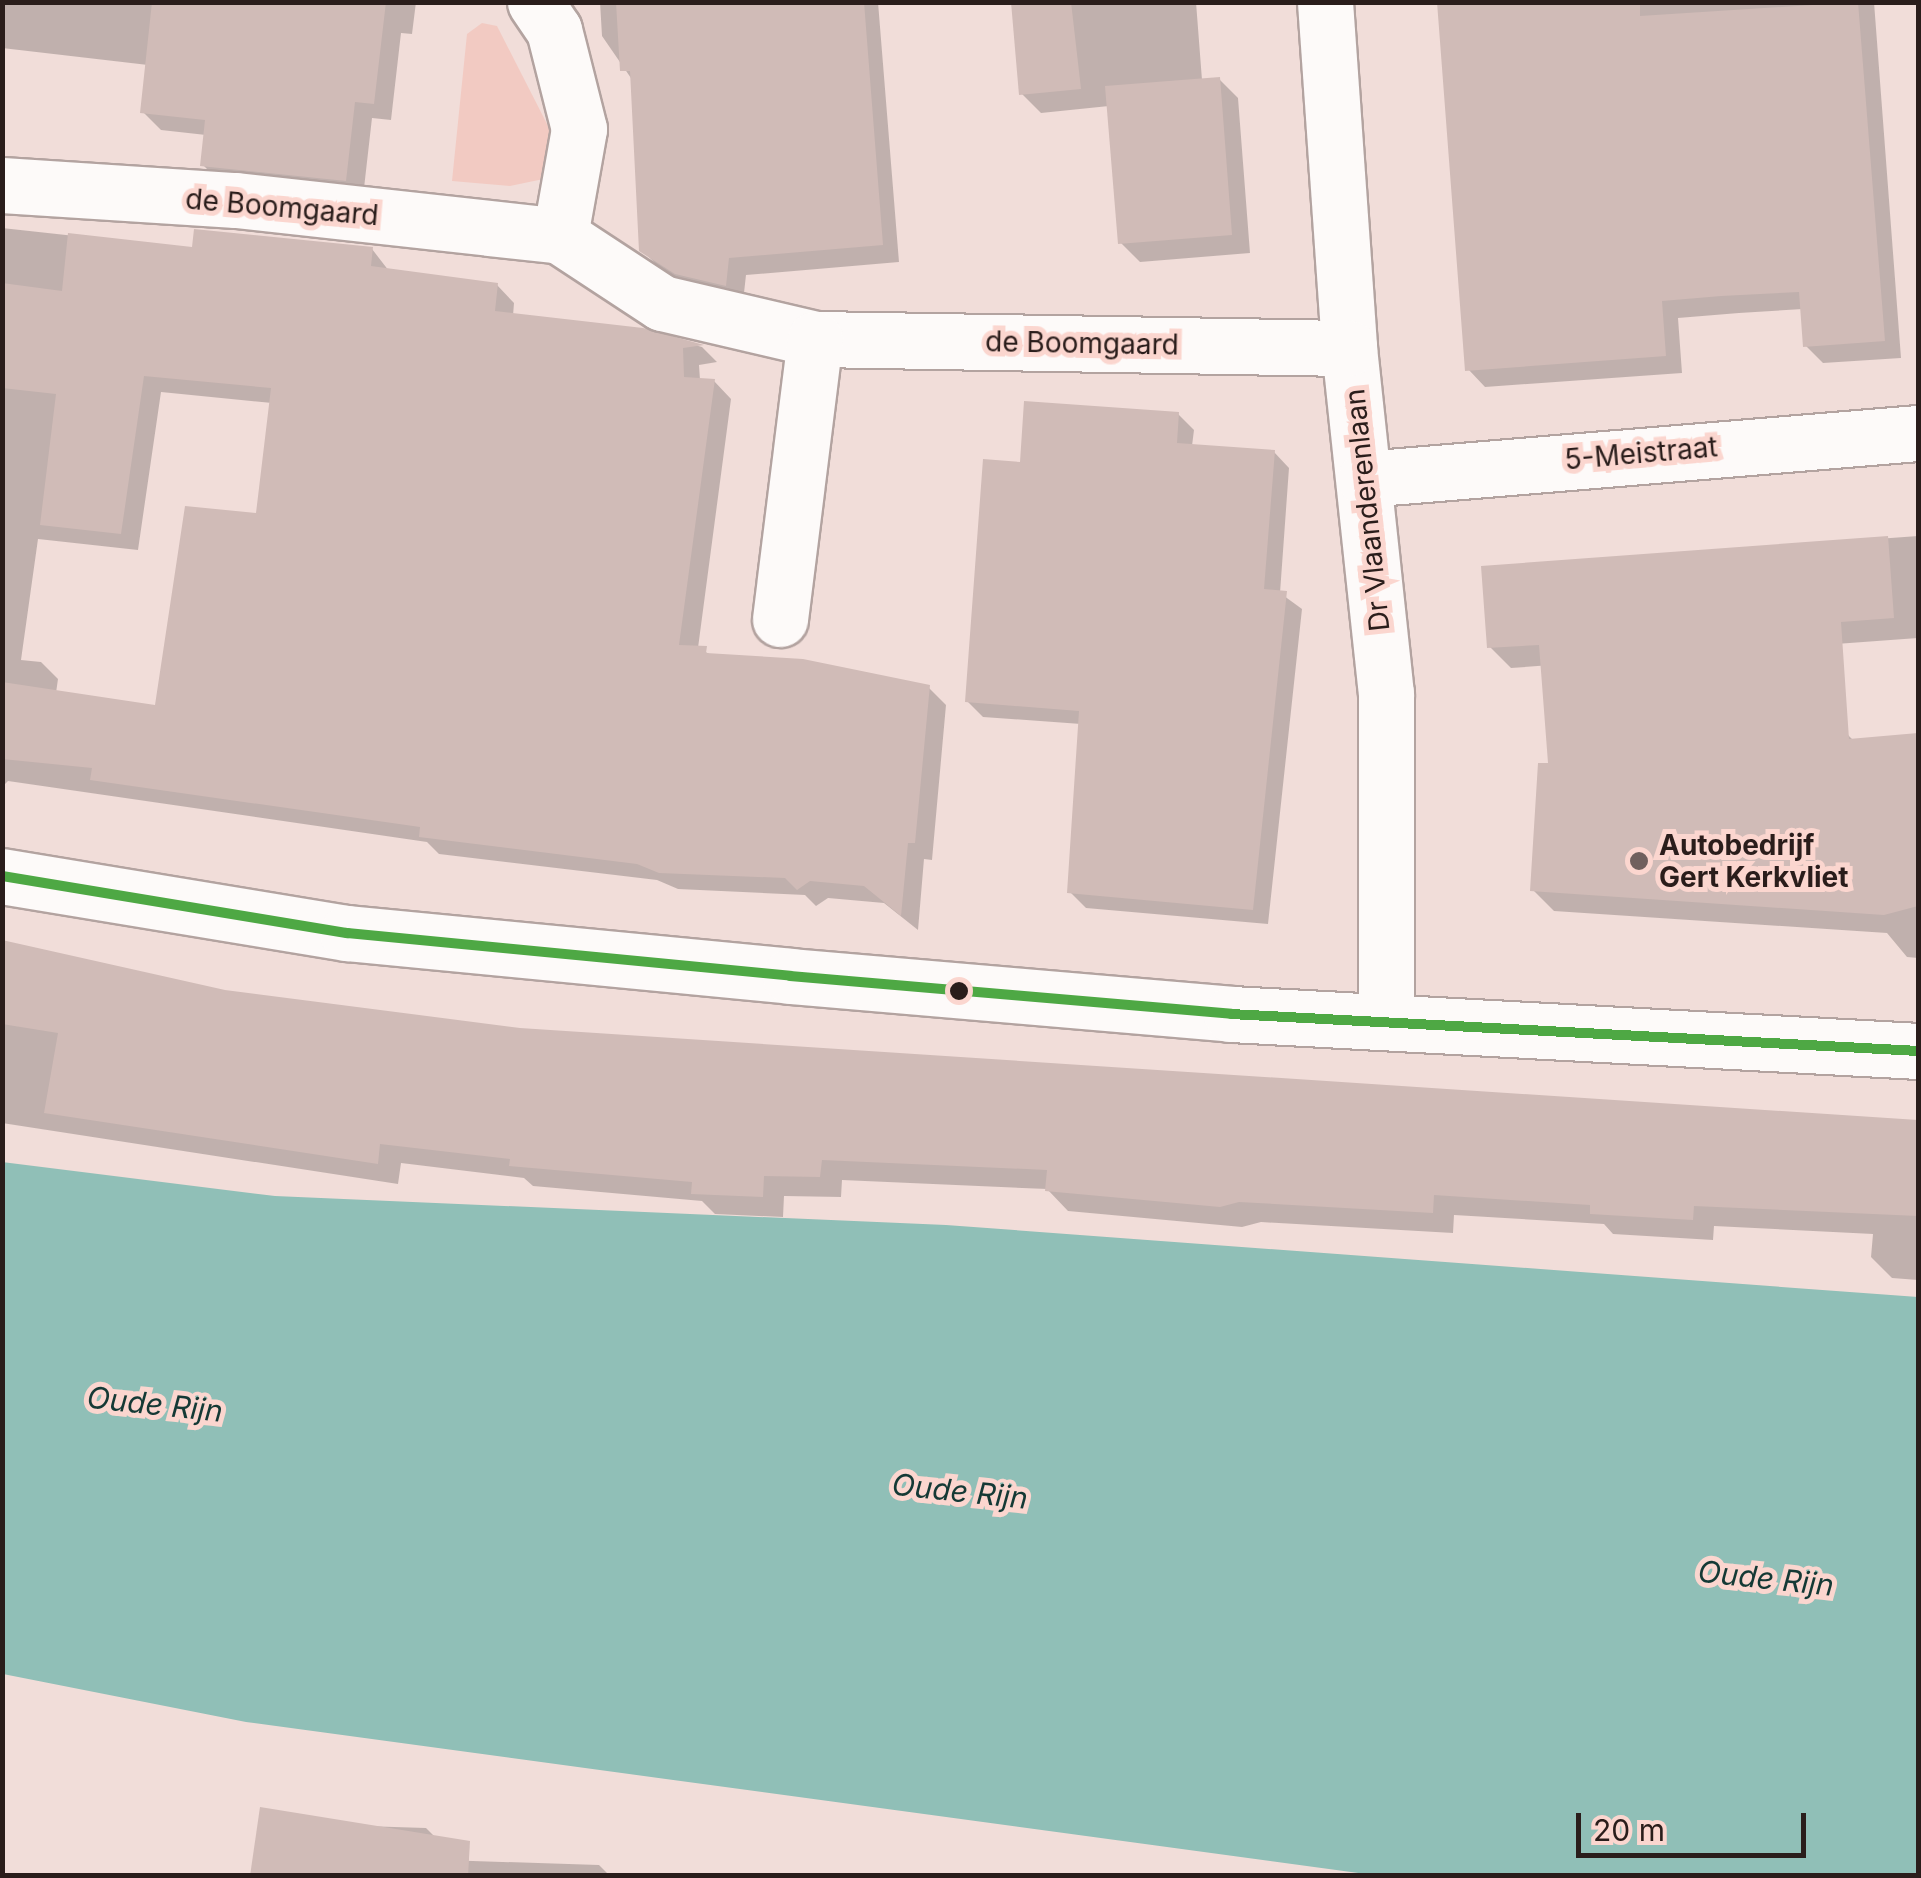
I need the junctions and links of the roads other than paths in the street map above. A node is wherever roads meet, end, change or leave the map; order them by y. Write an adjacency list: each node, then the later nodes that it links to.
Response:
1 (535, 2): 4 (street)
2 (1325, 2): 6 (street, Dr Vlaanderenlaan)
3 (2, 186): 4 (street, de Boomgaard)
4 (560, 236): 5 (street, de Boomgaard)
5 (815, 338): 6 (street, de Boomgaard); 9 (street)
6 (1349, 348): 8 (street, Dr Vlaanderenlaan)
7 (1918, 433): 8 (street, 5-Meistraat)
8 (1365, 479): 11 (street, Dr Vlaanderenlaan)
9 (780, 619)
10 (2, 876): 11 (street)
11 (1386, 1018): 12 (street)
12 (1918, 1051)

